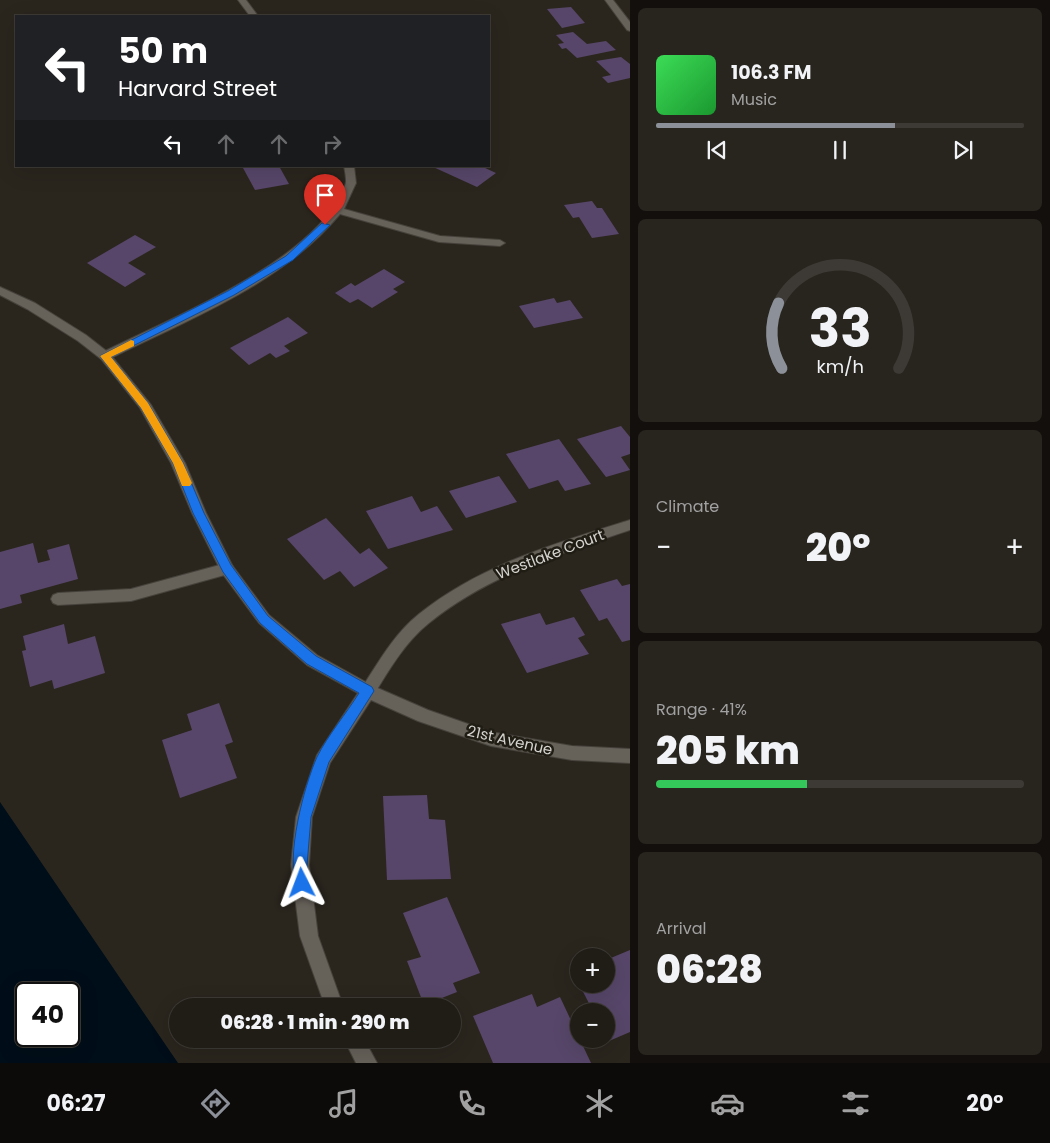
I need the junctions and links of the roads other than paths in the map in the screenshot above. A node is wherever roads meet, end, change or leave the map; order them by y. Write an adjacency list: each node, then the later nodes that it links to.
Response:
1 (242, 0): 3 (street)
2 (609, 0): 4 (street)
3 (253, 15)
4 (630, 28)
5 (349, 167): 6 (street)
6 (338, 210): 7 (street); 9 (street)
7 (500, 243)
8 (0, 291): 9 (street, 21st Avenue)
9 (105, 356): 11 (street, 21st Avenue)
10 (630, 525): 13 (street, Westlake Court)
11 (227, 569): 12 (street); 13 (street, 21st Avenue)
12 (58, 599)
13 (368, 691): 14 (street, 21st Avenue); 15 (street, Westlake Court)
14 (630, 756)
15 (331, 998)
16 (359, 1048): 17 (street)
17 (368, 1063)

